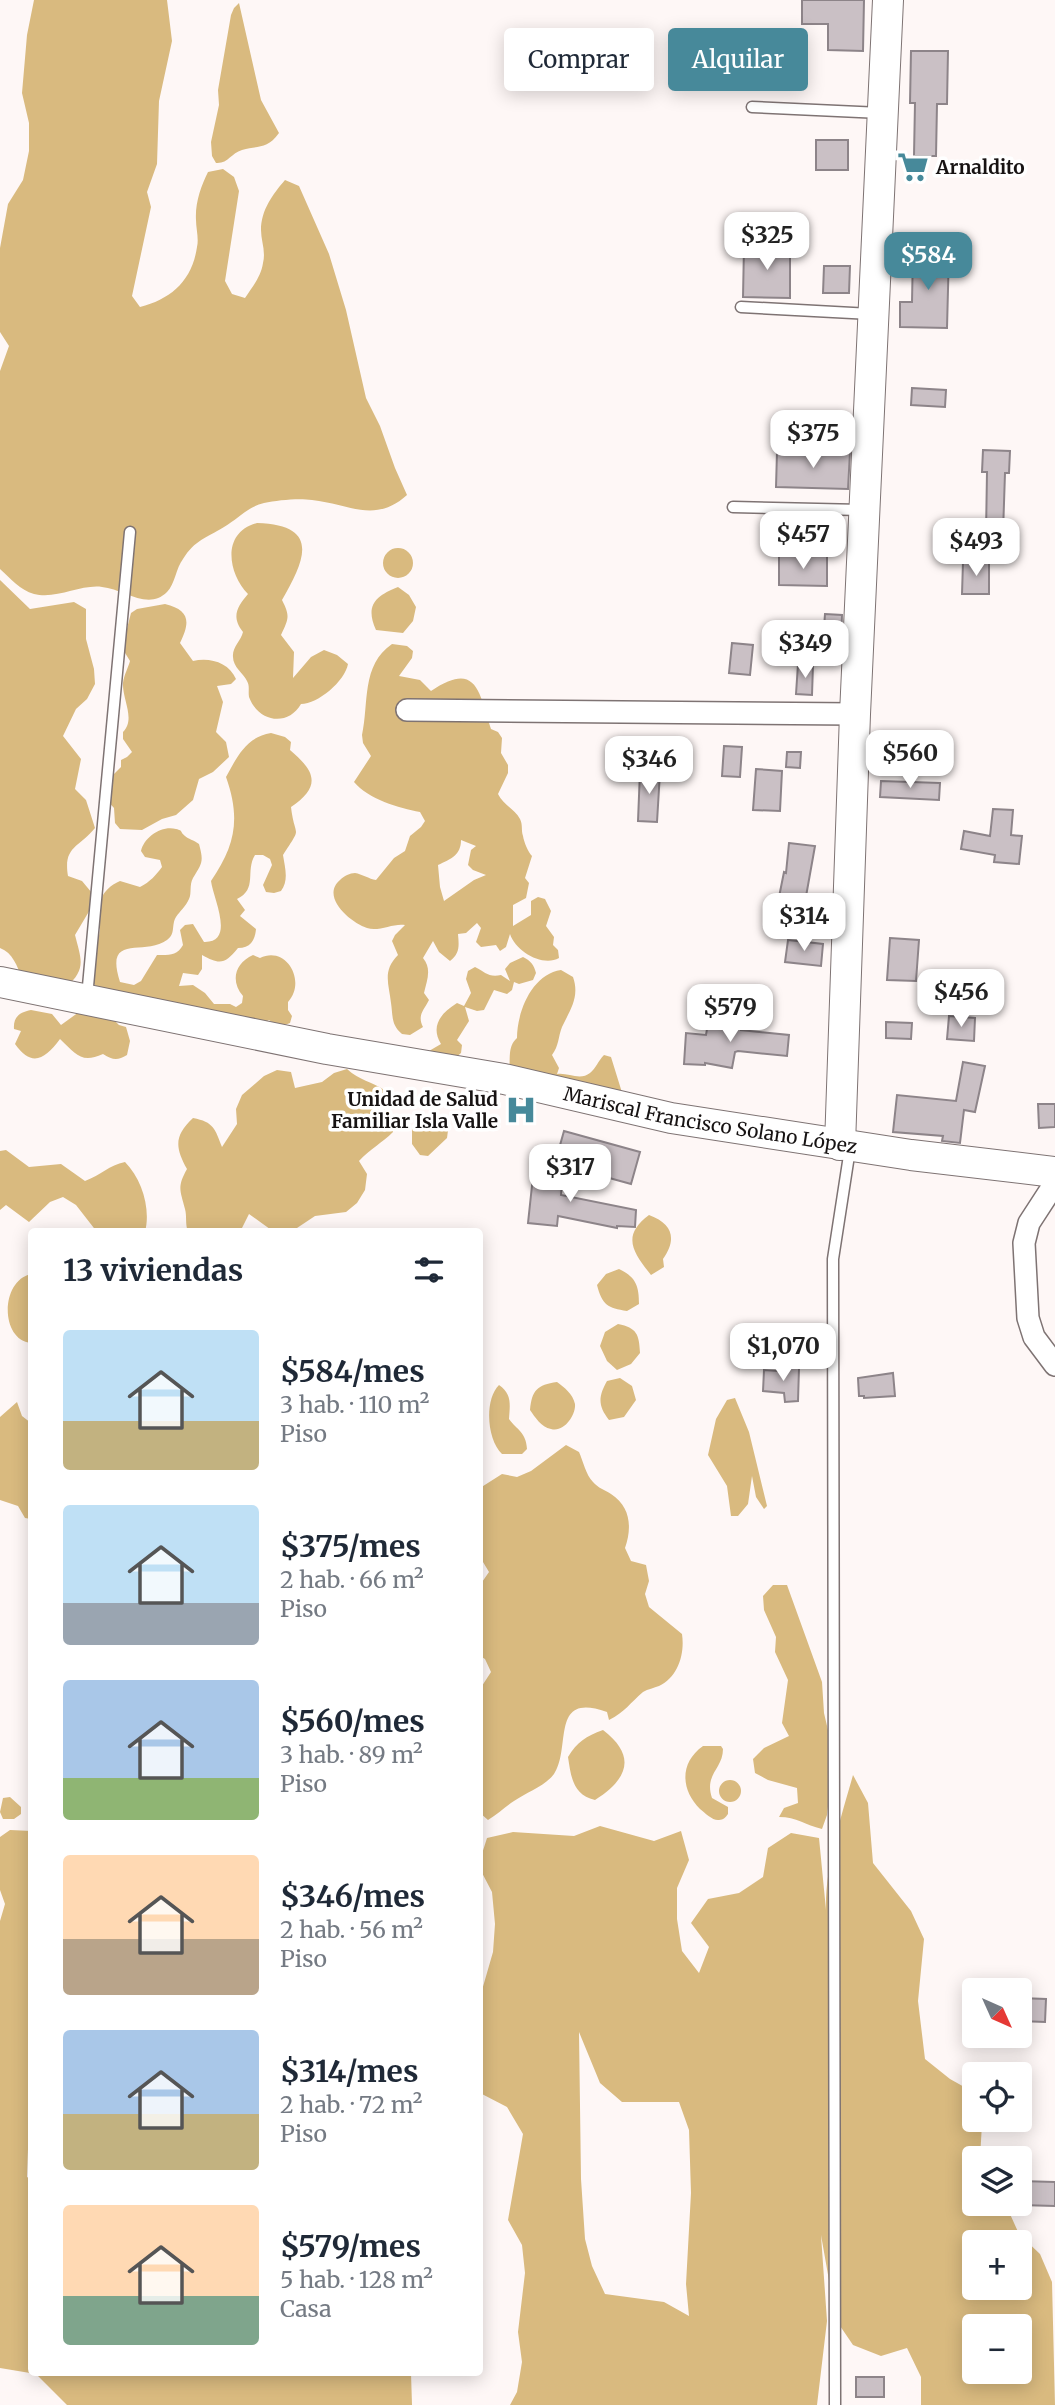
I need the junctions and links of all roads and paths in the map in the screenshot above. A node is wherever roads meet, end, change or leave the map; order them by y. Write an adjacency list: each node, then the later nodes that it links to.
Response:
1 (888, 0): 3 (street)
2 (752, 107): 3 (lane)
3 (883, 114): 5 (street)
4 (741, 307): 5 (lane)
5 (874, 314): 7 (street)
6 (733, 507): 7 (lane)
7 (865, 510): 10 (street)
8 (130, 532): 12 (lane)
9 (407, 709): 10 (street)
10 (855, 714): 13 (street)
11 (0, 982): 12 (street, Mariscal Francisco Solano López)
12 (86, 1000): 13 (street, Mariscal Francisco Solano López)
13 (845, 1145): 14 (street, Mariscal Francisco Solano López); 17 (lane)
14 (1055, 1172)
15 (1055, 1183): 16 (street)
16 (1055, 1365)
17 (835, 2405)

